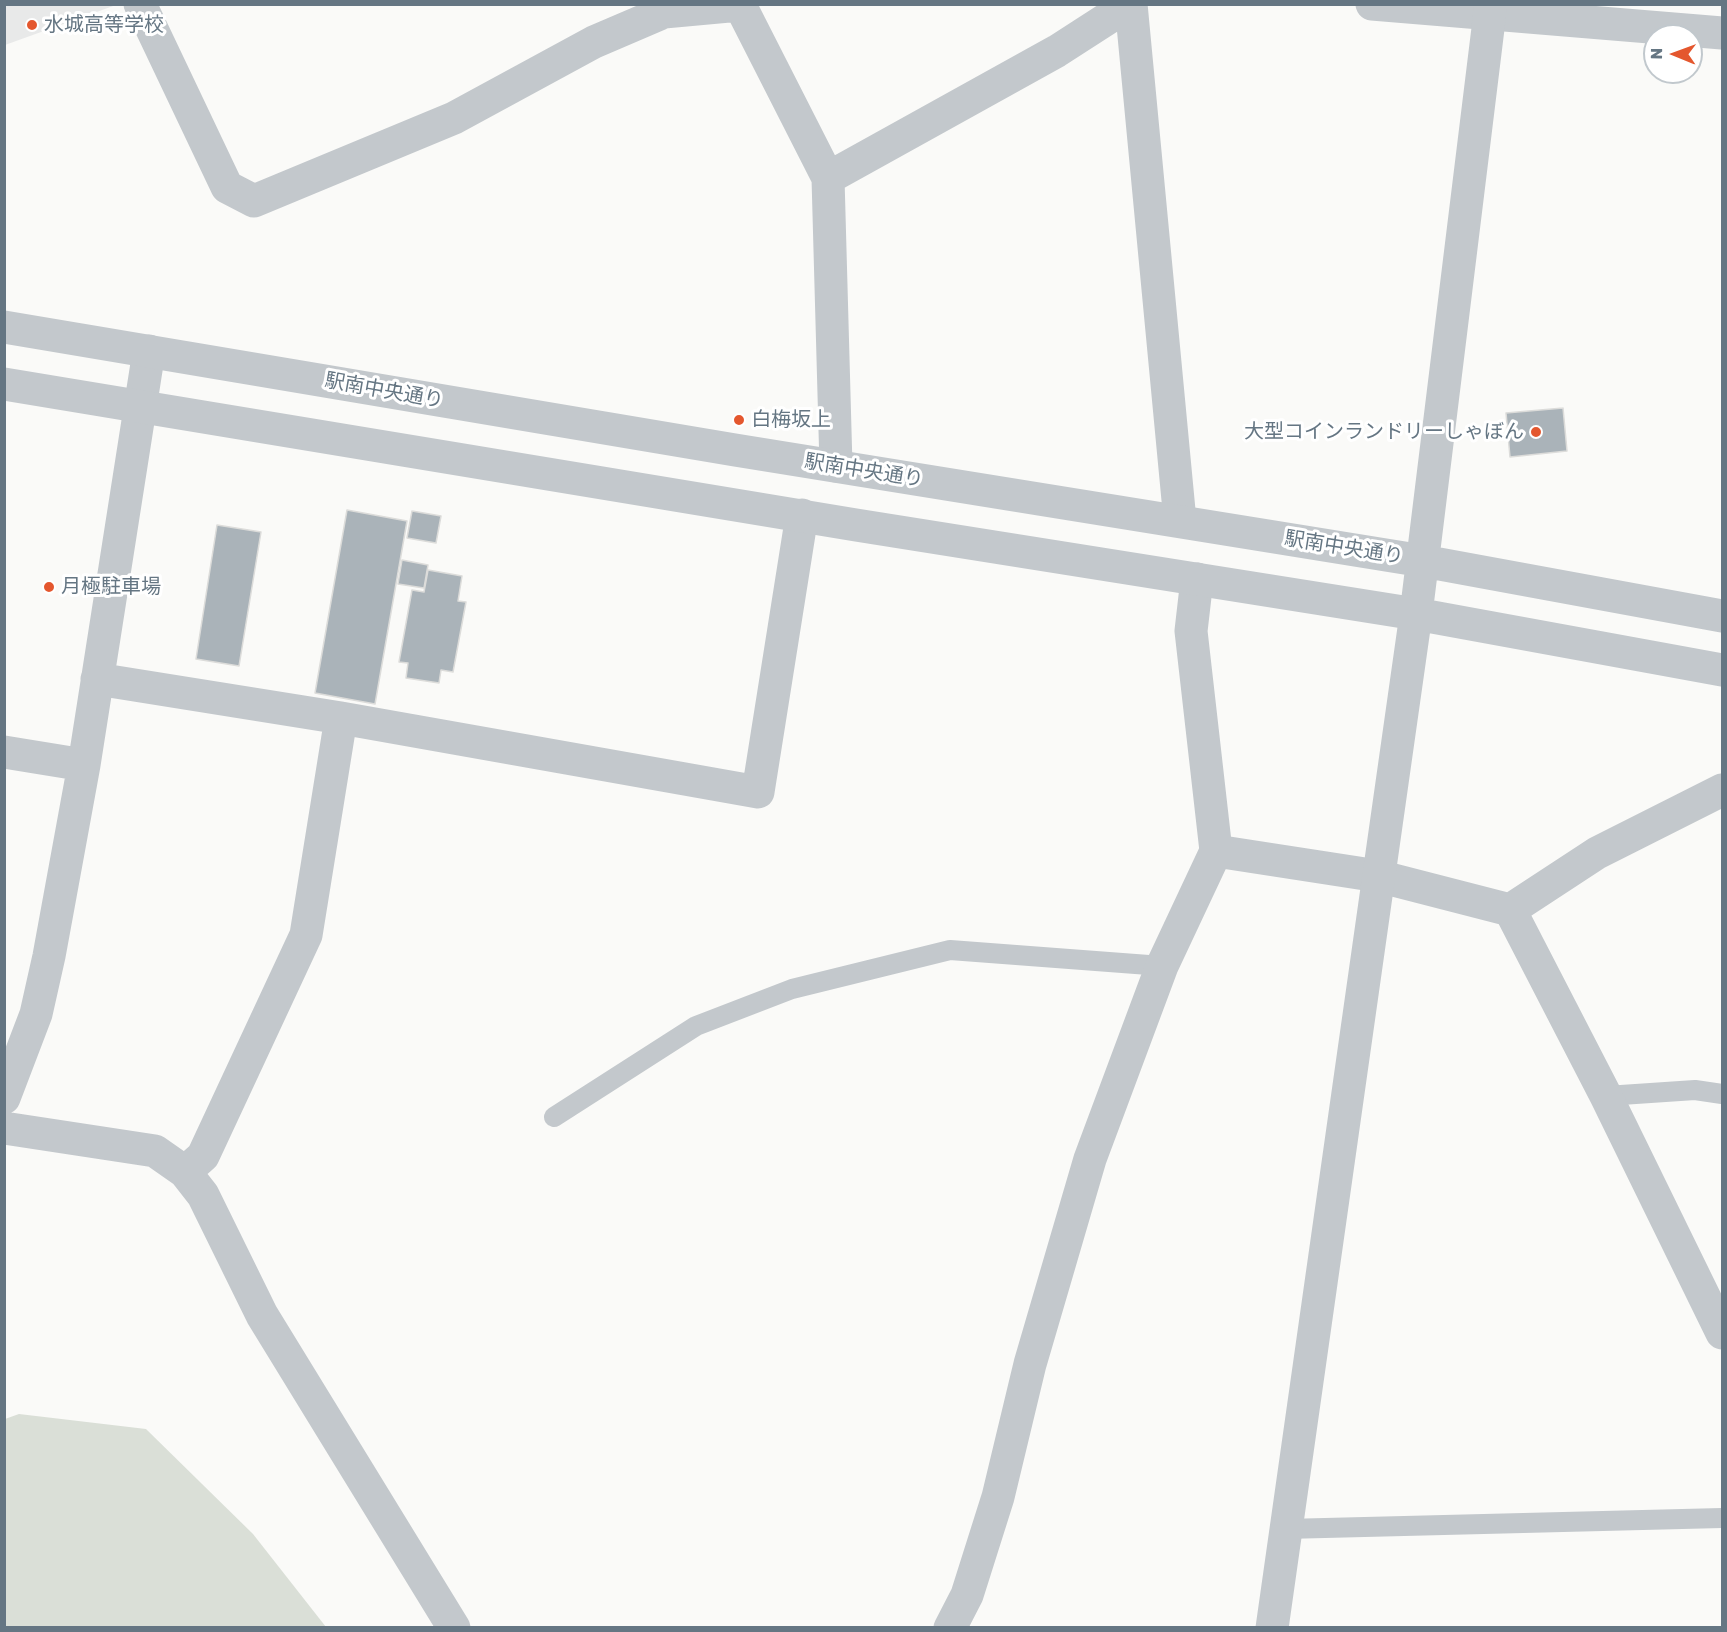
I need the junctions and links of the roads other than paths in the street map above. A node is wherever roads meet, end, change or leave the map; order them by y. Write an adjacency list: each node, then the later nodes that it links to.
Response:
1 (140, 4): 6 (street)
2 (1131, 4): 6 (street); 13 (street)
3 (1372, 4): 4 (street)
4 (1490, 10): 5 (street); 14 (street)
5 (1722, 33)
6 (828, 178): 11 (street)
7 (4, 327): 8 (street, 駅南中央通り)
8 (149, 351): 10 (street); 11 (street, 駅南中央通り)
9 (4, 384): 10 (street)
10 (142, 406): 12 (street); 19 (street)
11 (836, 466): 13 (street, 駅南中央通り)
12 (802, 515): 15 (street); 20 (street)
13 (1180, 521): 14 (street, 駅南中央通り)
14 (1423, 561): 16 (street); 17 (street, 駅南中央通り)
15 (1197, 579): 16 (street); 24 (street)
16 (1416, 614): 18 (street); 25 (street)
17 (1722, 616)
18 (1722, 670)
19 (98, 679): 20 (street); 22 (street)
20 (341, 718): 33 (street)
21 (4, 752): 22 (street)
22 (84, 765): 30 (street)
23 (1722, 790): 26 (street)
24 (1216, 851): 25 (street); 27 (street)
25 (1378, 876): 26 (street); 36 (street)
26 (1510, 910): 29 (street)
27 (1162, 966): 31 (lane); 38 (street)
28 (1722, 1094): 29 (lane)
29 (1605, 1096): 34 (street)
30 (4, 1098)
31 (554, 1117)
32 (4, 1128): 33 (street)
33 (185, 1172): 37 (street)
34 (1722, 1333)
35 (1722, 1518): 36 (lane)
36 (1285, 1529): 39 (street)
37 (454, 1628)
38 (950, 1628)
39 (1272, 1628)

